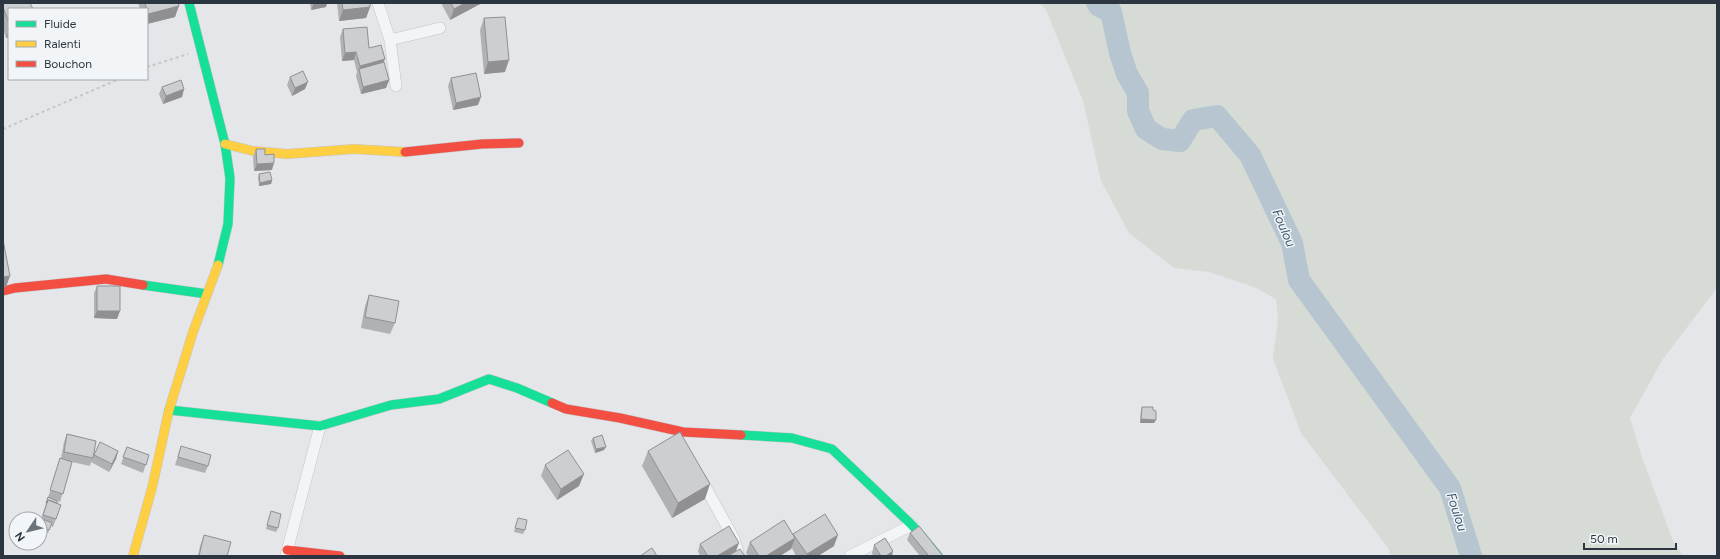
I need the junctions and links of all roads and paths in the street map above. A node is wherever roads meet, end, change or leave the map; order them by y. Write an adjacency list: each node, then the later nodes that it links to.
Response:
1 (189, 3): 5 (street)
2 (378, 3): 4 (street)
3 (440, 28): 4 (street)
4 (390, 40): 8 (street)
5 (201, 50): 6 (path); 11 (street)
6 (148, 67)
7 (117, 80): 9 (path)
8 (396, 86)
9 (3, 129)
10 (519, 142): 11 (street)
11 (225, 144): 13 (street)
12 (3, 291): 13 (street)
13 (207, 294): 14 (street)
14 (169, 410): 15 (street); 21 (street)
15 (320, 426): 16 (street); 20 (street)
16 (683, 432): 17 (street); 19 (street)
17 (687, 446)
18 (697, 473): 23 (street)
19 (912, 525): 24 (street); 25 (street)
20 (287, 553): 22 (street)
21 (133, 556)
22 (340, 556)
23 (739, 556)
24 (850, 556)
25 (938, 556)

